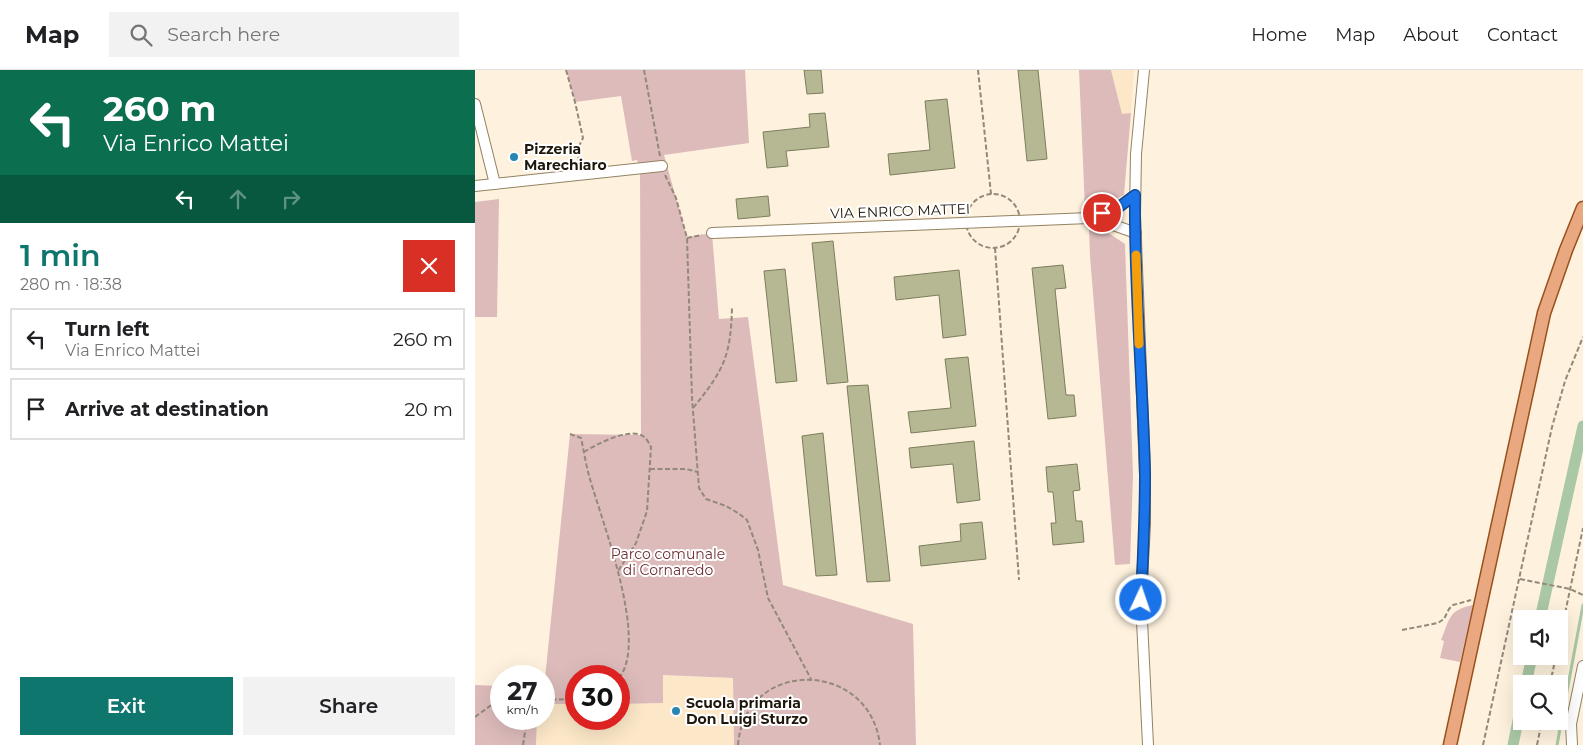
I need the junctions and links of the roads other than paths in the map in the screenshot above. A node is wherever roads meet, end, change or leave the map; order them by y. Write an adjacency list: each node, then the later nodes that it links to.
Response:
1 (1144, 70): 6 (street)
2 (475, 104): 4 (street)
3 (662, 166): 4 (street)
4 (495, 184): 5 (street)
5 (475, 186)
6 (1135, 195): 8 (street, VIA ENRICO MATTEI); 10 (street)
7 (1583, 208): 13 (main road)
8 (1089, 218): 9 (street, VIA ENRICO MATTEI); 10 (street, VIA ENRICO MATTEI)
9 (712, 233)
10 (1135, 233): 12 (street)
11 (1583, 666): 14 (street)
12 (1148, 745)
13 (1450, 745)
14 (1572, 745)

